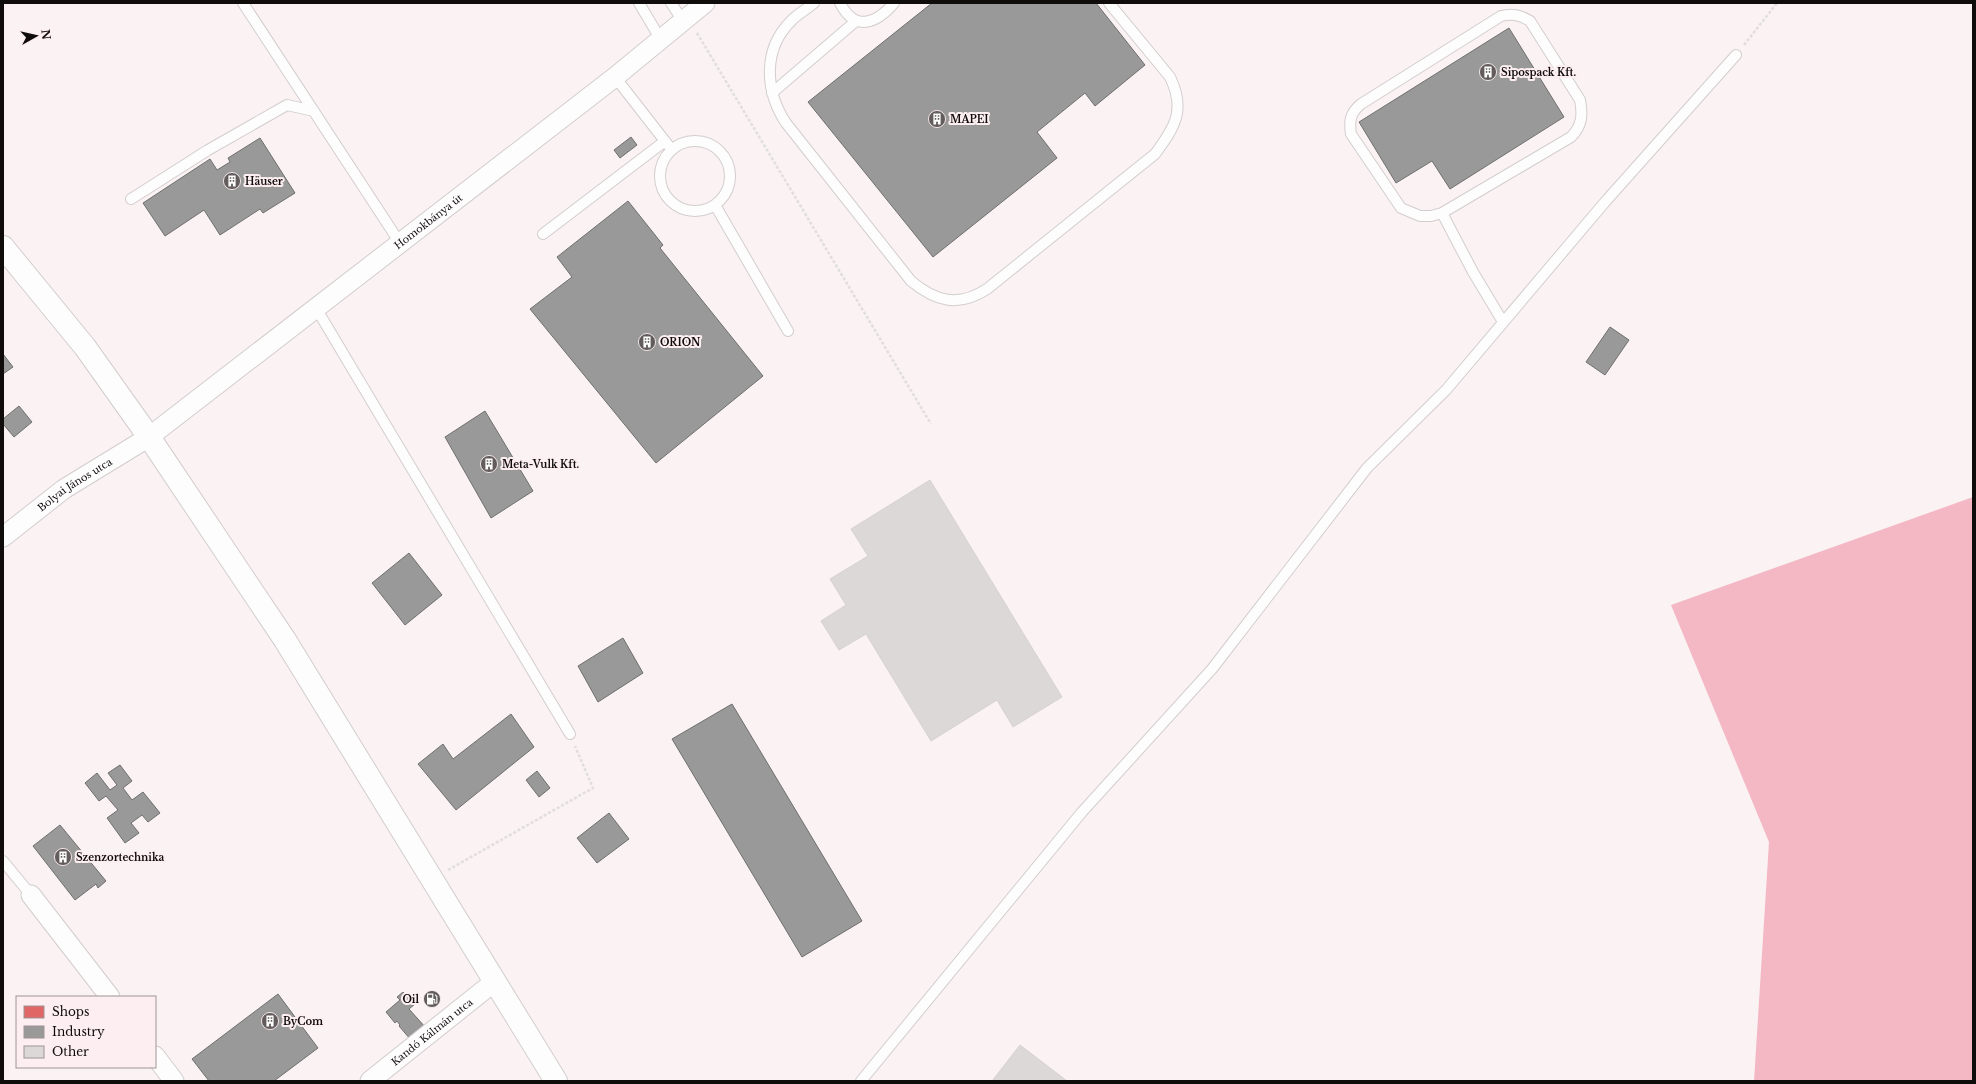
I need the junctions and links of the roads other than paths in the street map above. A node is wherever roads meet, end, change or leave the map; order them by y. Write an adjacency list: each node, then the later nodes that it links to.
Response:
1 (243, 3): 15 (lane)
2 (639, 3): 11 (lane)
3 (671, 3): 9 (lane)
4 (705, 3): 9 (street, Homokbánya út)
5 (814, 3): 14 (lane)
6 (840, 3): 10 (lane)
7 (894, 3): 10 (lane)
8 (1109, 3): 14 (lane)
9 (685, 19): 11 (street, Homokbánya út)
10 (856, 21): 14 (lane)
11 (661, 40): 13 (street, Homokbánya út)
12 (1736, 55): 25 (lane)
13 (615, 77): 16 (lane); 22 (street, Homokbánya út)
14 (772, 93)
15 (314, 111): 18 (lane); 22 (lane)
16 (665, 141): 17 (lane); 21 (lane)
17 (671, 150): 19 (lane); 19 (lane)
18 (131, 199)
19 (715, 205): 26 (lane)
20 (1442, 213): 20 (lane); 25 (lane)
21 (543, 234)
22 (400, 243): 24 (street, Homokbánya út)
23 (3, 247): 27 (main road)
24 (316, 308): 27 (street, Homokbánya út); 29 (lane)
25 (1503, 322): 38 (lane)
26 (788, 331)
27 (149, 437): 28 (street, Bolyai János utca); 32 (main road)
28 (3, 537)
29 (570, 734)
30 (3, 861): 31 (lane)
31 (31, 895): 33 (street)
32 (494, 982): 36 (street, Kandó Kálmán utca); 37 (main road)
33 (109, 996)
34 (156, 1057): 35 (street)
35 (174, 1081)
36 (370, 1081)
37 (556, 1081)
38 (861, 1081)

